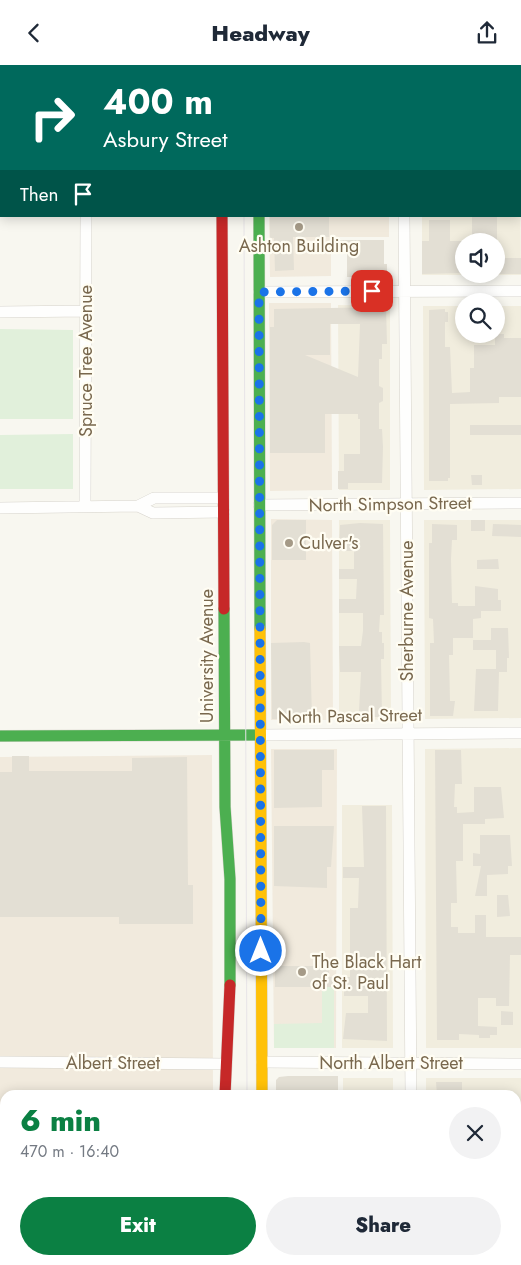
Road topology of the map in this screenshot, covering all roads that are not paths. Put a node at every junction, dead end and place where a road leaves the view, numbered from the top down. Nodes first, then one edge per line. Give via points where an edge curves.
1 (0, 65) edge
2 (79, 65) edge
3 (88, 65) edge
4 (86, 217) edge
5 (222, 217) edge
6 (258, 217) edge
7 (404, 217) edge
8 (405, 291) junction
9 (521, 291) edge
10 (259, 292) junction
11 (86, 311) junction
12 (0, 312) edge
13 (223, 498) junction
14 (521, 503) edge
15 (407, 504) junction
16 (259, 505) junction
17 (85, 506) junction
18 (138, 506) junction
19 (0, 508) edge
20 (224, 512) junction
21 (408, 733) junction
22 (521, 733) edge
23 (260, 735) junction
24 (0, 736) edge
25 (225, 737) junction
26 (0, 1062) edge
27 (411, 1062) junction
28 (262, 1063) junction
29 (226, 1064) junction
30 (521, 1064) edge
31 (225, 1090) edge
32 (262, 1090) edge
33 (411, 1090) edge

1 - 2 main road
2 - 3 main road
4 - 11 street, Spruce Tree Avenue
5 - 13 main road, University Avenue
6 - 10 main road
7 - 8 street, Sherburne Avenue
8 - 9 street
8 - 10 street
8 - 15 street, Sherburne Avenue
10 - 16 main road
11 - 12 street
11 - 17 street, Spruce Tree Avenue
13 - 18 street via 154,498
13 - 20 main road, University Avenue
14 - 15 street, North Simpson Street
15 - 16 street, North Simpson Street
15 - 21 street, Sherburne Avenue
16 - 23 main road
17 - 18 street
17 - 19 street
18 - 20 street via 153,513
20 - 25 main road, University Avenue
21 - 22 street, North Pascal Street
21 - 23 street, North Pascal Street
21 - 27 street, Sherburne Avenue
23 - 25 main road, North Pascal Street
23 - 28 main road
24 - 25 main road, North Pascal Street
25 - 29 main road, University Avenue via 230,879
26 - 29 street, Albert Street
27 - 28 street, North Albert Street
27 - 30 street, North Albert Street
27 - 33 street, Sherburne Avenue
28 - 32 main road
29 - 31 main road, University Avenue

